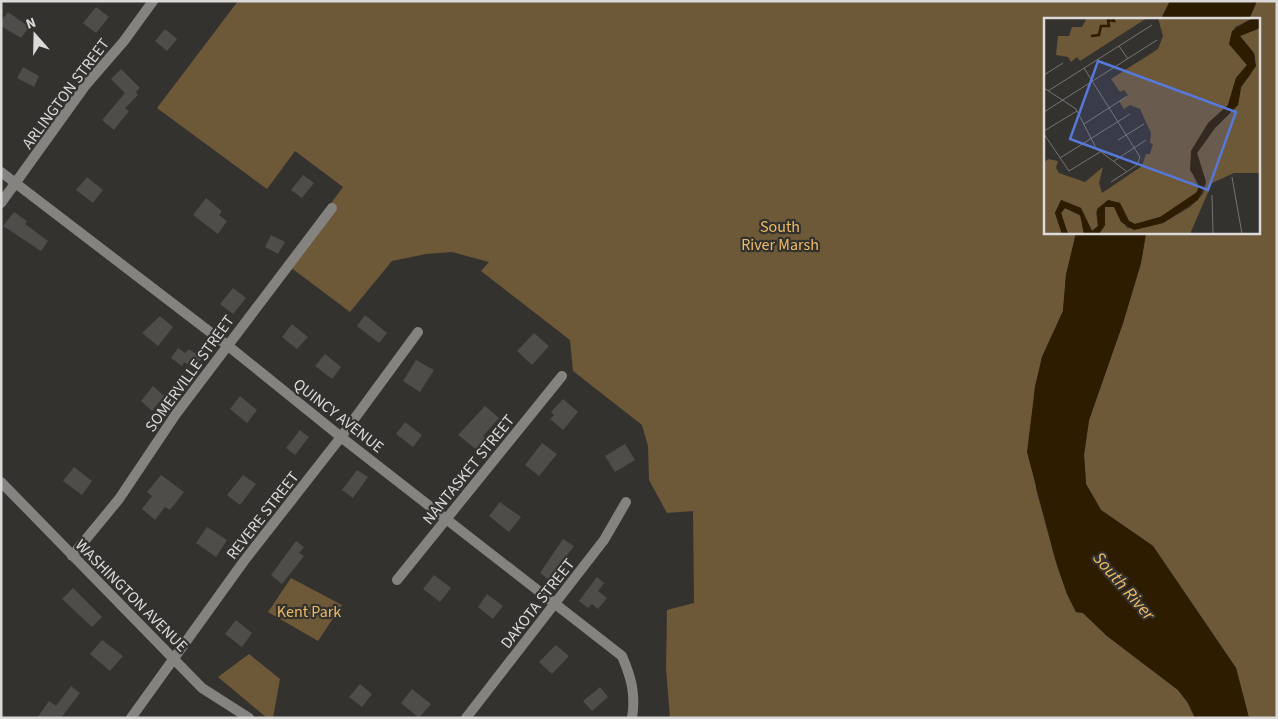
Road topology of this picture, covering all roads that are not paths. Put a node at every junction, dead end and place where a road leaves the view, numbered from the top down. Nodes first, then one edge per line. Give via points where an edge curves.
1 (153, 1) edge
2 (1, 172) edge
3 (17, 184) junction
4 (1, 203) edge
5 (332, 208) dead end
6 (418, 332) dead end
7 (226, 345) junction
8 (562, 376) dead end
9 (341, 437) junction
10 (1, 482) edge
11 (626, 502) dead end
12 (447, 519) junction
13 (72, 556) junction
14 (397, 580) dead end
15 (556, 604) junction
16 (174, 659) junction
17 (131, 718) edge
18 (249, 718) edge
19 (466, 718) edge
20 (632, 718) edge

1 - 3 street, ARLINGTON STREET via 85,86
2 - 3 street, QUINCY AVENUE
3 - 4 street, ARLINGTON STREET
3 - 7 street, QUINCY AVENUE
5 - 7 street, SOMERVILLE STREET
6 - 9 street, REVERE STREET
7 - 9 street, QUINCY AVENUE
7 - 13 street, SOMERVILLE STREET via 119,499
8 - 12 street, NANTASKET STREET
9 - 12 street, QUINCY AVENUE
9 - 16 street, REVERE STREET via 244,561
10 - 13 street, WASHINGTON AVENUE
11 - 15 street, DAKOTA STREET via 604,540
12 - 14 street, NANTASKET STREET
12 - 15 street, QUINCY AVENUE
13 - 16 street, WASHINGTON AVENUE
15 - 19 street, DAKOTA STREET
15 - 20 street, QUINCY AVENUE via 622,656 635,698
16 - 17 street, REVERE STREET
16 - 18 street, WASHINGTON AVENUE via 202,688

